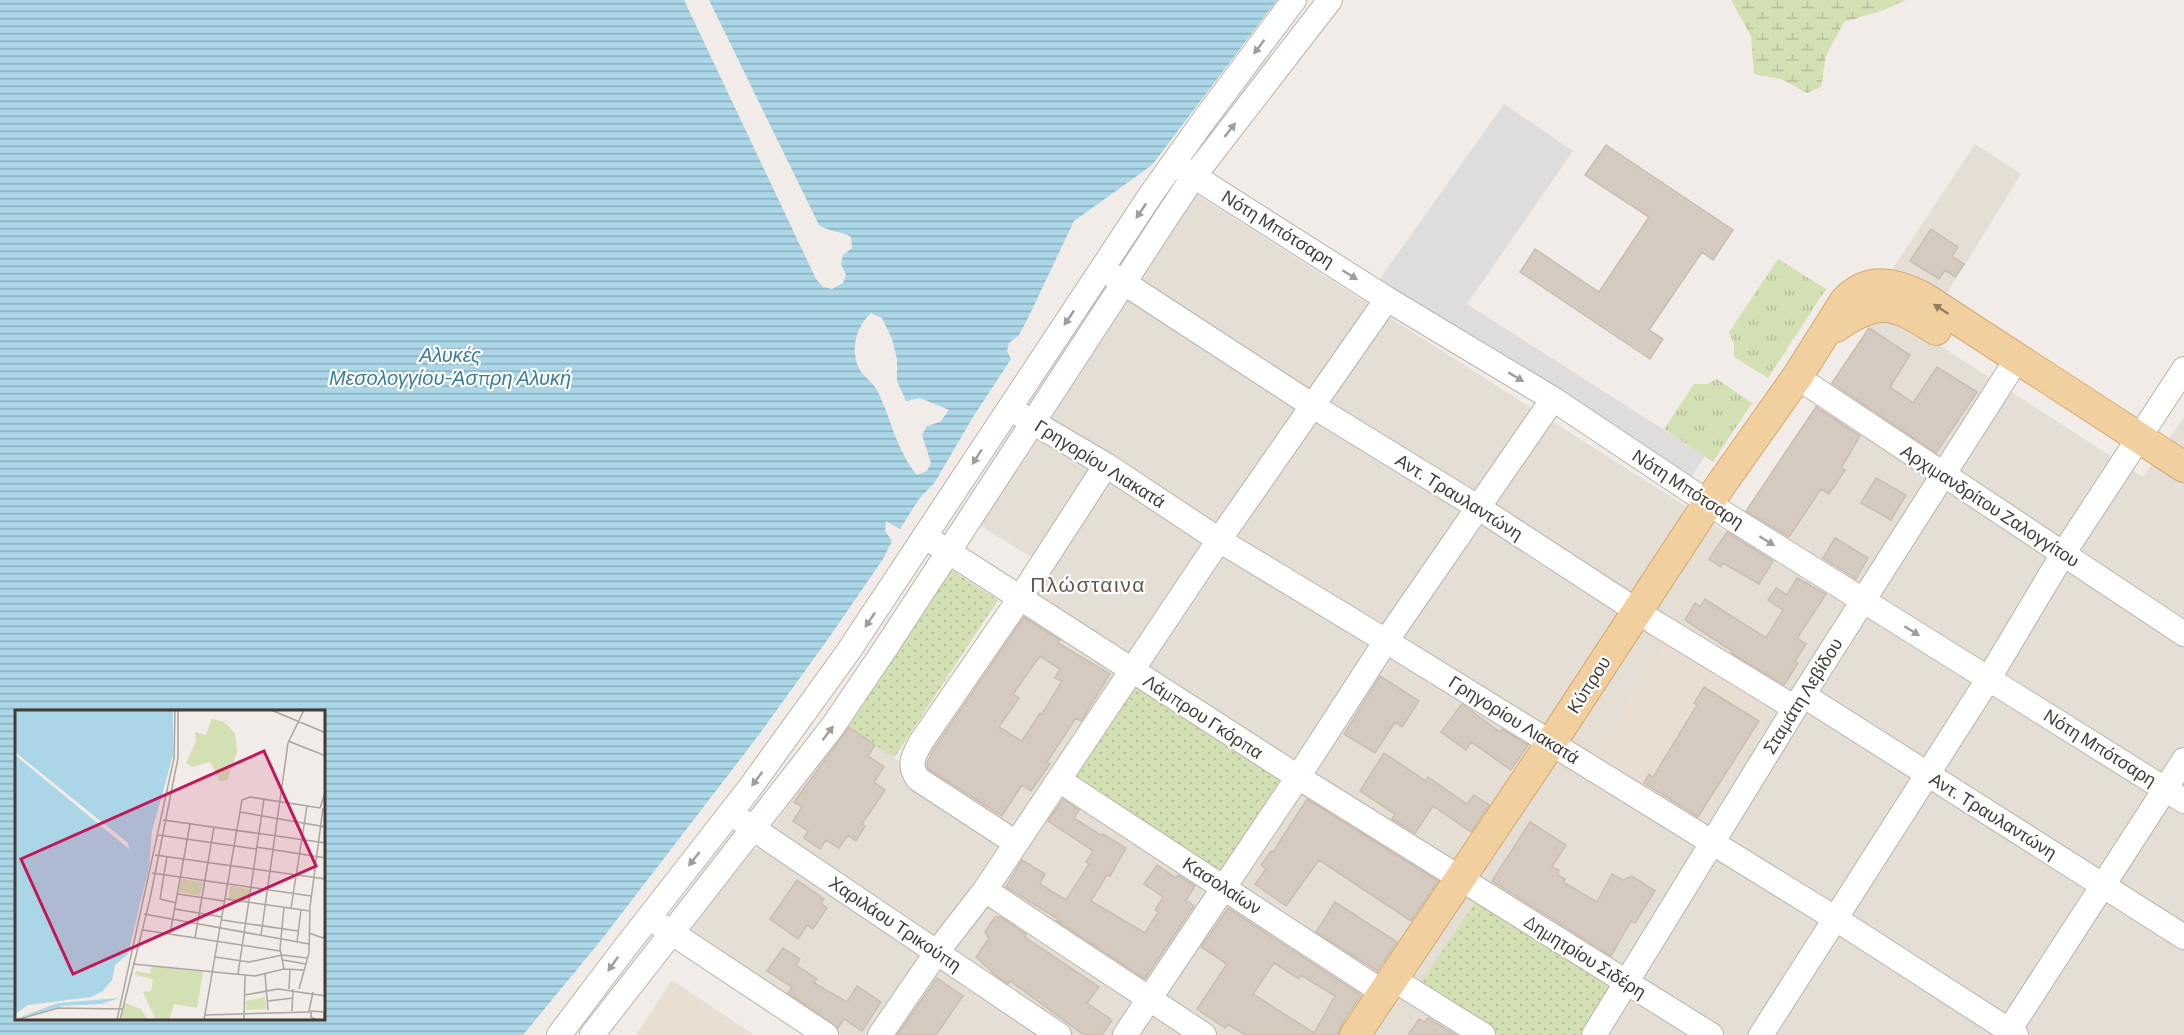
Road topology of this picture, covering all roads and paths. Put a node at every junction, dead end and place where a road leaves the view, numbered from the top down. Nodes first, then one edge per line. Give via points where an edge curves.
1 (1294, 0) edge
2 (1330, 0) edge
3 (1184, 170) junction
4 (1102, 269) junction
5 (1124, 283) junction
6 (1388, 298) junction
7 (2012, 367) junction
8 (2184, 369) edge
9 (1797, 377) junction
10 (1553, 399) junction
11 (1313, 406) junction
12 (1009, 408) junction
13 (1033, 422) junction
14 (2134, 445) junction
15 (1106, 465) junction
16 (2184, 467) edge
17 (1942, 474) junction
18 (2184, 488) edge
19 (1708, 503) junction
20 (1479, 508) junction
21 (925, 536) junction
22 (1219, 540) junction
23 (948, 552) junction
24 (2063, 554) junction
25 (1020, 598) junction
26 (1862, 600) junction
27 (1636, 611) junction
28 (2184, 634) edge
29 (1386, 641) junction
30 (1132, 671) junction
31 (1989, 678) junction
32 (1799, 701) junction
33 (1551, 743) junction
34 (2184, 760) edge
35 (1928, 774) junction
36 (1298, 777) junction
37 (1059, 780) junction
38 (2175, 795) edge
39 (730, 813) junction
40 (754, 830) junction
41 (1016, 843) junction
42 (1712, 843) junction
43 (1460, 880) junction
44 (1224, 886) junction
45 (2103, 886) junction
46 (985, 890) junction
47 (648, 918) junction
48 (1836, 919) junction
49 (672, 933) junction
50 (2184, 937) edge
51 (937, 952) junction
52 (1627, 983) junction
53 (1389, 986) junction
54 (1149, 998) junction
55 (2010, 1034) edge
56 (559, 1035) edge
57 (592, 1035) edge
58 (826, 1035) edge
59 (880, 1035) edge
60 (1059, 1035) edge
61 (1125, 1035) edge
62 (1204, 1035) edge
63 (1355, 1035) edge
64 (1483, 1035) edge
65 (1594, 1035) edge
66 (1712, 1035) edge
67 (1761, 1035) edge

1 -> 3 street via 1204,120
3 -> 2 street
3 -> 4 street
3 - 5 street
3 -> 6 street, Νότη Μπότσαρη
4 - 5 street, Αντ. Τραυλαντώνη
4 -> 12 street
5 - 11 street, Αντ. Τραυλαντώνη
5 - 13 street
6 -> 10 street, Νότη Μπότσαρη
6 - 11 street
7 - 9 main road, Κύπρου via 1923,297 1903,287 1888,296 1870,285 1850,296
7 - 14 main road
7 - 17 street, Σταμάτη Λεβίδου
8 - 14 street
9 - 17 street, Αρχιμανδρίτου Ζαλογγίτου
9 - 19 main road, Κύπρου
10 - 19 street, Νότη Μπότσαρη
10 - 20 street
11 - 20 street, Αντ. Τραυλαντώνη
11 - 22 street
12 - 13 street, Γρηγορίου Λιακατά
12 -> 21 street
13 - 15 street, Γρηγορίου Λιακατά
13 - 23 street
14 - 16 main road
14 - 18 main road
14 - 24 street
15 - 22 street, Γρηγορίου Λιακατά
15 - 25 street
17 - 24 street, Αρχιμανδρίτου Ζαλογγίτου
17 - 26 street, Σταμάτη Λεβίδου
19 -> 26 street, Νότη Μπότσαρη
19 - 27 main road, Κύπρου
20 - 27 street, Αντ. Τραυλαντώνη
20 - 29 street
21 - 23 street, Λάμπρου Γκόρπα
21 -> 39 street via 814,700
22 - 29 street, Γρηγορίου Λιακατά
22 - 30 street
23 - 25 street, Λάμπρου Γκόρπα
40 -> 23 street via 833,726
24 - 28 street, Αρχιμανδρίτου Ζαλογγίτου
24 - 31 street
25 - 30 street, Λάμπρου Γκόρπα
25 - 41 street via 911,761 918,779
26 -> 31 street, Νότη Μπότσαρη
26 - 32 street, Σταμάτη Λεβίδου
27 - 32 street, Αντ. Τραυλαντώνη
27 - 33 main road, Κύπρου
29 - 33 street, Γρηγορίου Λιακατά
29 - 36 street
30 - 36 street, Λάμπρου Γκόρπα
30 - 37 street
31 - 35 street
31 - 38 street, Νότη Μπότσαρη
32 - 35 street, Αντ. Τραυλαντώνη
32 - 42 street, Σταμάτη Λεβίδου
33 - 42 street, Γρηγορίου Λιακατά
33 - 43 main road, Κύπρου
34 - 38 street
35 - 45 street, Αντ. Τραυλαντώνη
35 - 48 street
36 - 43 street, Λάμπρου Γκόρπα
36 - 44 street
37 - 41 street
37 - 44 street, Κασολαίων
38 - 45 street
39 - 40 street, Χαριλάου Τρικούπη
39 -> 47 street
40 - 49 street
40 - 51 street, Χαριλάου Τρικούπη
41 - 46 street
42 - 48 street, Γρηγορίου Λιακατά
42 - 52 street, Σταμάτη Λεβίδου
43 - 52 street, Δημητρίου Σιδέρη
43 - 53 main road, Κύπρου
44 - 53 street, Κασολαίων
44 - 54 street
45 - 50 street, Αντ. Τραυλαντώνη
45 - 55 street
46 - 51 street
46 - 54 street
47 - 49 street
47 -> 56 street
48 - 55 street, Γρηγορίου Λιακατά
48 - 67 street
49 - 57 street
49 - 58 street
51 - 59 street
51 - 60 street, Χαριλάου Τρικούπη
52 - 65 street, Σταμάτη Λεβίδου
52 - 66 street, Δημητρίου Σιδέρη
53 - 63 main road, Κύπρου
53 - 64 street, Κασολαίων
54 - 61 street
54 - 62 street

